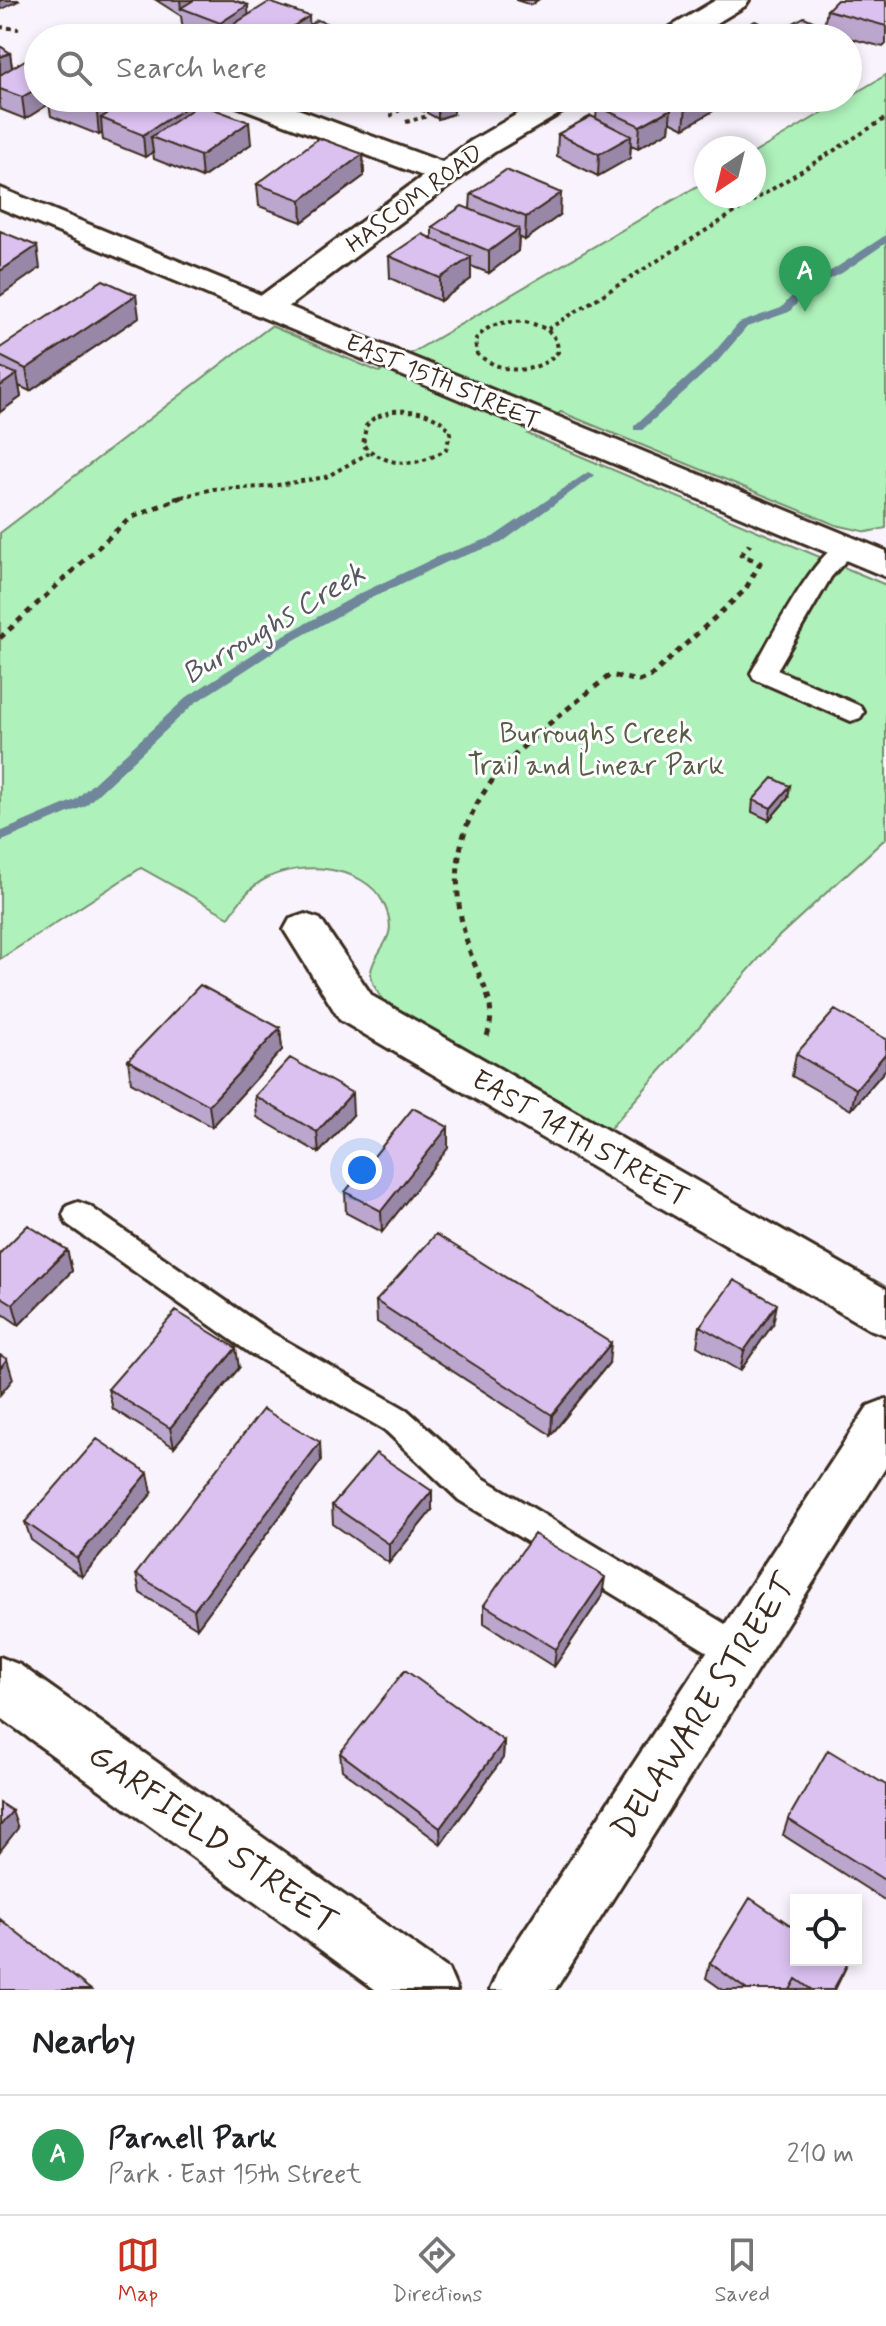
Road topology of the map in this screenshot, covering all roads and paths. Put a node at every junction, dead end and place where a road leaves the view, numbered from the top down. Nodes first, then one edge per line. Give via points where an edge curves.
1 (735, 0) edge
2 (695, 24) edge
3 (0, 27) edge
4 (19, 29) dead end
5 (279, 112) edge
6 (396, 112) edge
7 (541, 112) edge
8 (886, 118) edge
9 (384, 119) dead end
10 (446, 174) junction
11 (1, 198) edge
12 (267, 307) junction
13 (548, 329) junction
14 (369, 453) junction
15 (752, 542) dead end
16 (845, 548) junction
17 (886, 565) edge
18 (0, 638) edge
19 (851, 712) dead end
20 (305, 930) dead end
21 (466, 1071) junction
22 (78, 1215) dead end
23 (886, 1314) edge
24 (886, 1422) edge
25 (738, 1651) junction
26 (0, 1684) edge
27 (427, 1990) edge
28 (520, 1990) edge

1 - 2 street
3 - 4 path
5 - 10 street
6 - 9 path
7 - 10 street, HASCOM ROAD
8 - 13 path
10 - 12 street, HASCOM ROAD
11 - 12 street, EAST 15TH STREET
12 - 16 street, EAST 15TH STREET
13 - 13 path via 525,322 499,323 479,333 475,348 491,365 531,369 558,352 556,336
14 - 14 path via 394,463 424,462 446,449 451,431 432,414 393,411 363,428
14 - 18 path via 326,477 213,489 130,518
15 - 21 path via 741,555 760,563 745,590 651,676 639,681 610,675 512,756 481,794 463,842 457,890 493,1024
16 - 17 street, EAST 15TH STREET
16 - 19 lane via 822,573 763,673
20 - 21 street, EAST 14TH STREET via 356,1008
21 - 23 street, EAST 14TH STREET
22 - 25 lane via 261,1343 396,1420 471,1489
24 - 25 street, DELAWARE STREET
25 - 28 street, DELAWARE STREET
26 - 27 street, GARFIELD STREET

